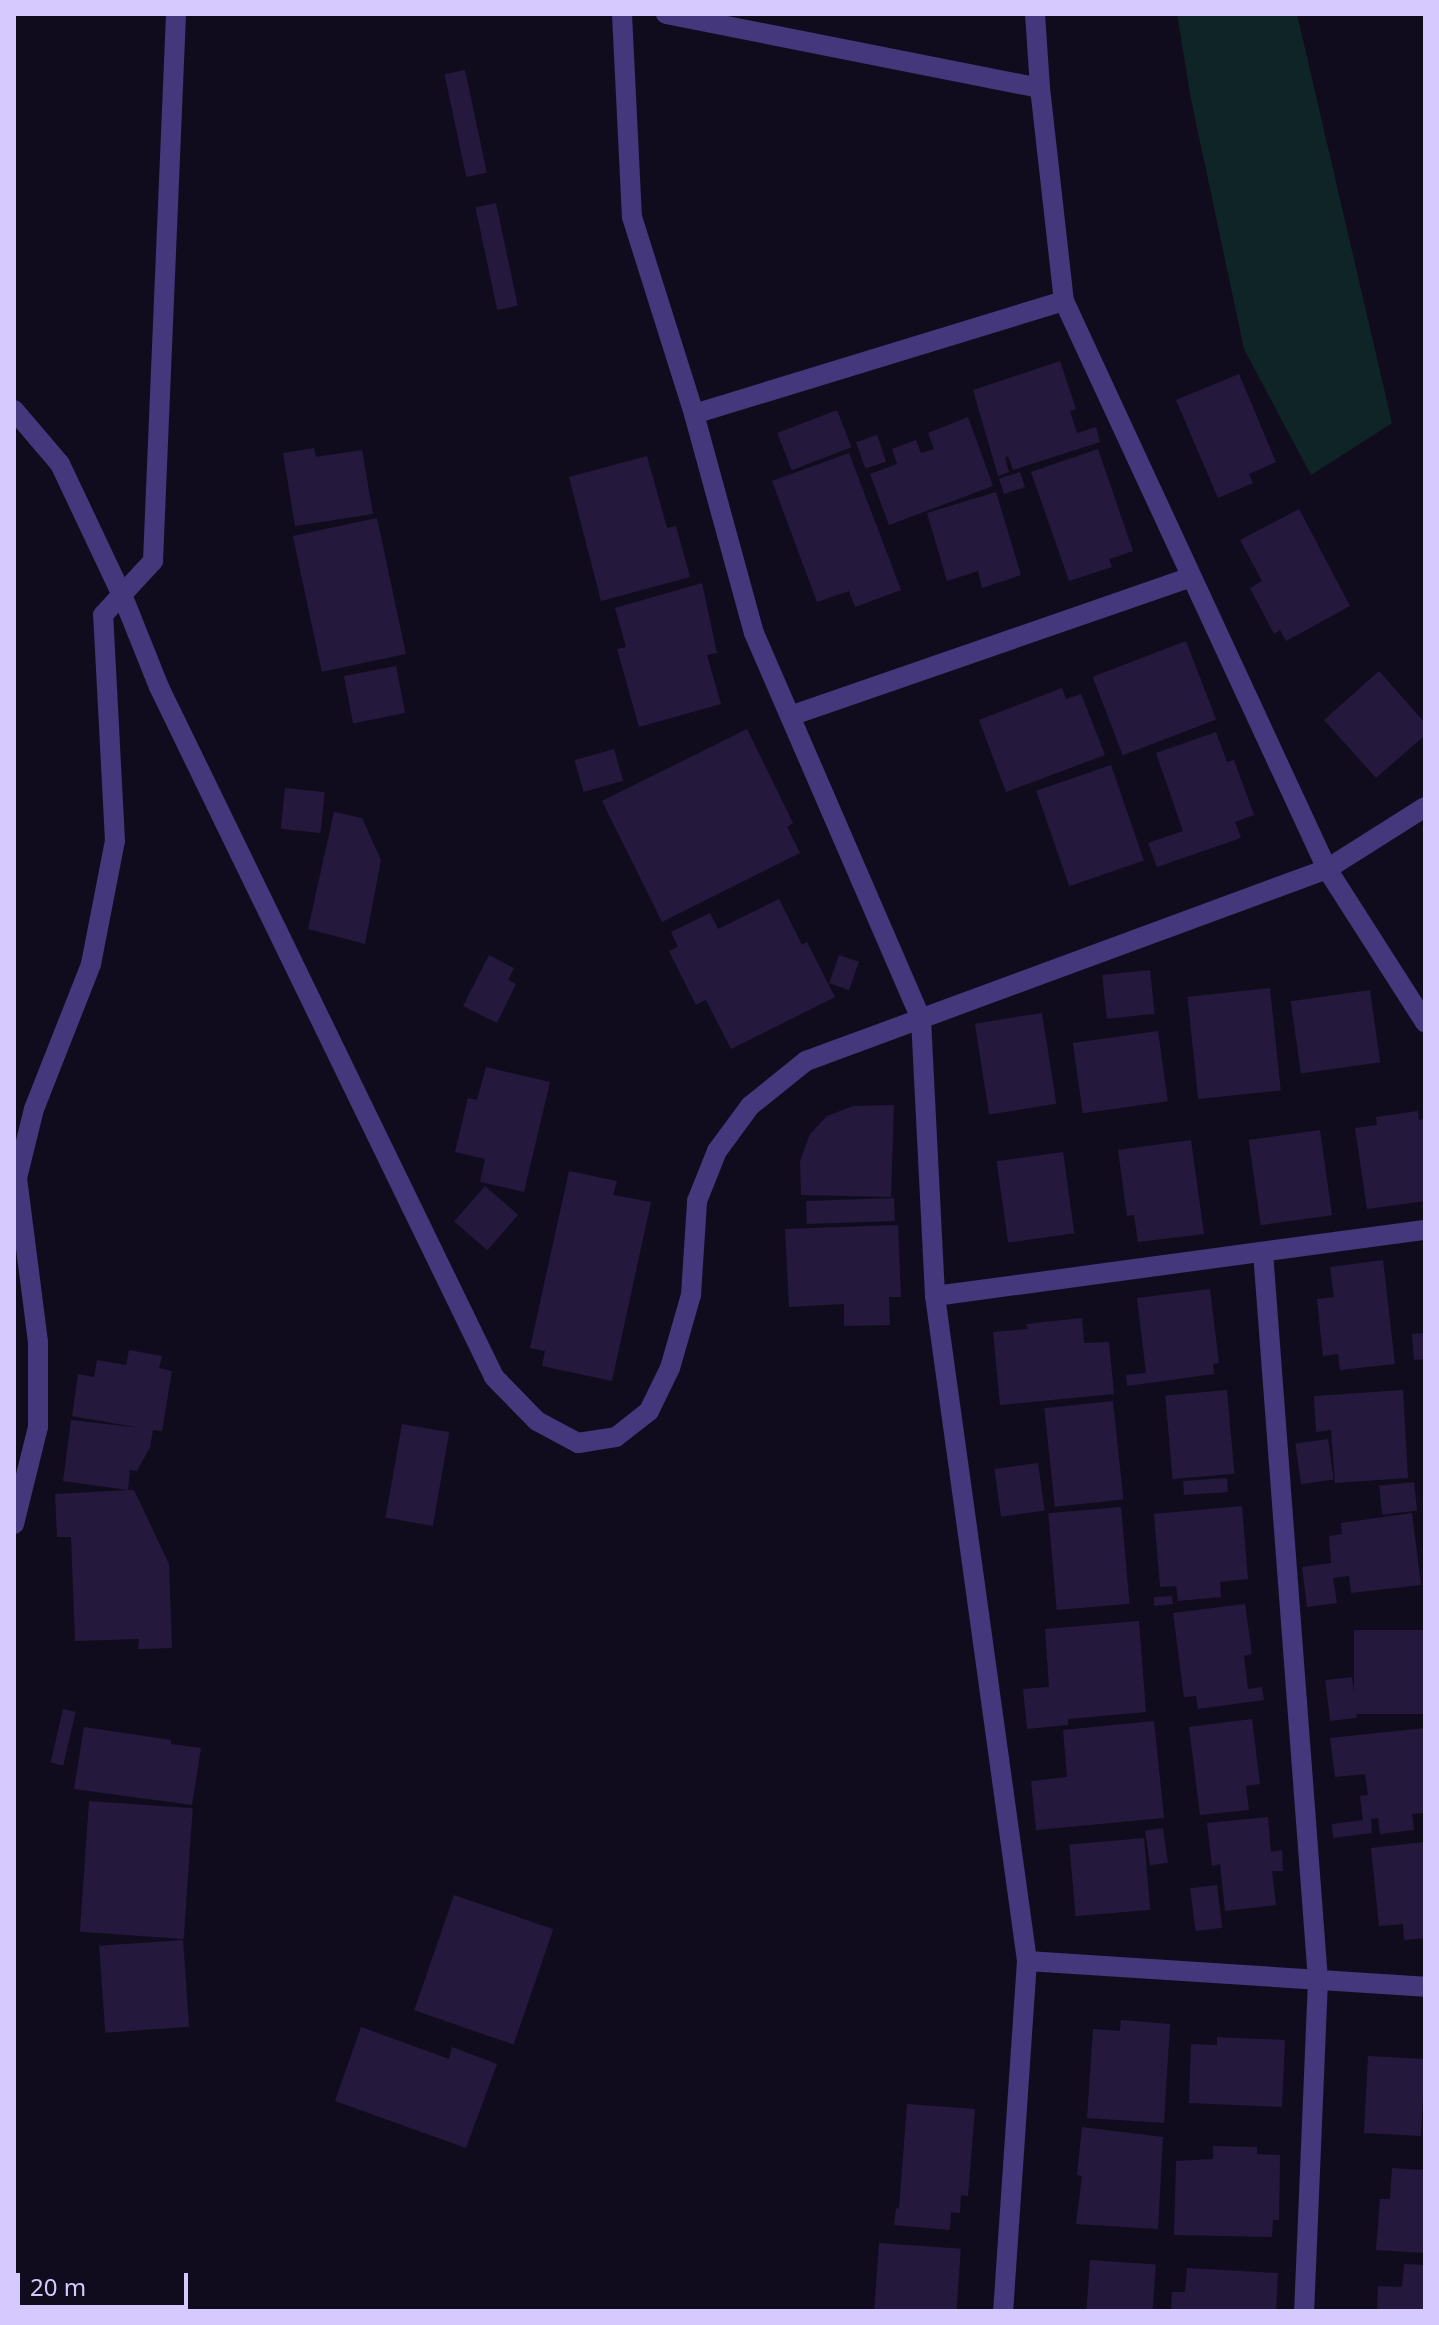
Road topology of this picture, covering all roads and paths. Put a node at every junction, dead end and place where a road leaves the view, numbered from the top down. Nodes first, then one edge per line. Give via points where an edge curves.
1 (176, 14) edge
2 (622, 14) edge
3 (666, 14) edge
4 (1035, 14) edge
5 (1040, 88) junction
6 (1064, 301) junction
7 (14, 410) edge
8 (694, 414) junction
9 (1191, 577) junction
10 (123, 597) junction
11 (790, 716) junction
12 (1425, 807) edge
13 (1327, 869) junction
14 (921, 1019) junction
15 (1425, 1022) edge
16 (16, 1179) edge
17 (1425, 1230) edge
18 (1263, 1252) junction
19 (935, 1296) junction
20 (14, 1524) edge
21 (1027, 1961) junction
22 (1318, 1980) junction
23 (1425, 1987) edge
24 (1003, 2311) edge
25 (1304, 2311) edge

1 - 10 street via 153,561
2 - 8 street via 632,217
3 - 5 street
4 - 5 street
5 - 6 street
6 - 8 street
6 - 9 street
7 - 10 street via 60,464
8 - 11 street via 754,633
9 - 11 street
9 - 13 street
10 - 14 street via 159,687 494,1377 537,1421 578,1443 616,1437 649,1411 670,1368 691,1295 697,1201 717,1151 750,1106 806,1061
10 - 16 street via 103,615 115,841 91,964 34,1109
11 - 14 street
12 - 13 street
13 - 14 street
13 - 15 street
14 - 19 street
16 - 20 street via 38,1342 38,1413
17 - 18 street
18 - 19 street
18 - 22 street
19 - 21 street
21 - 22 street
21 - 24 street
22 - 23 street
22 - 25 street

